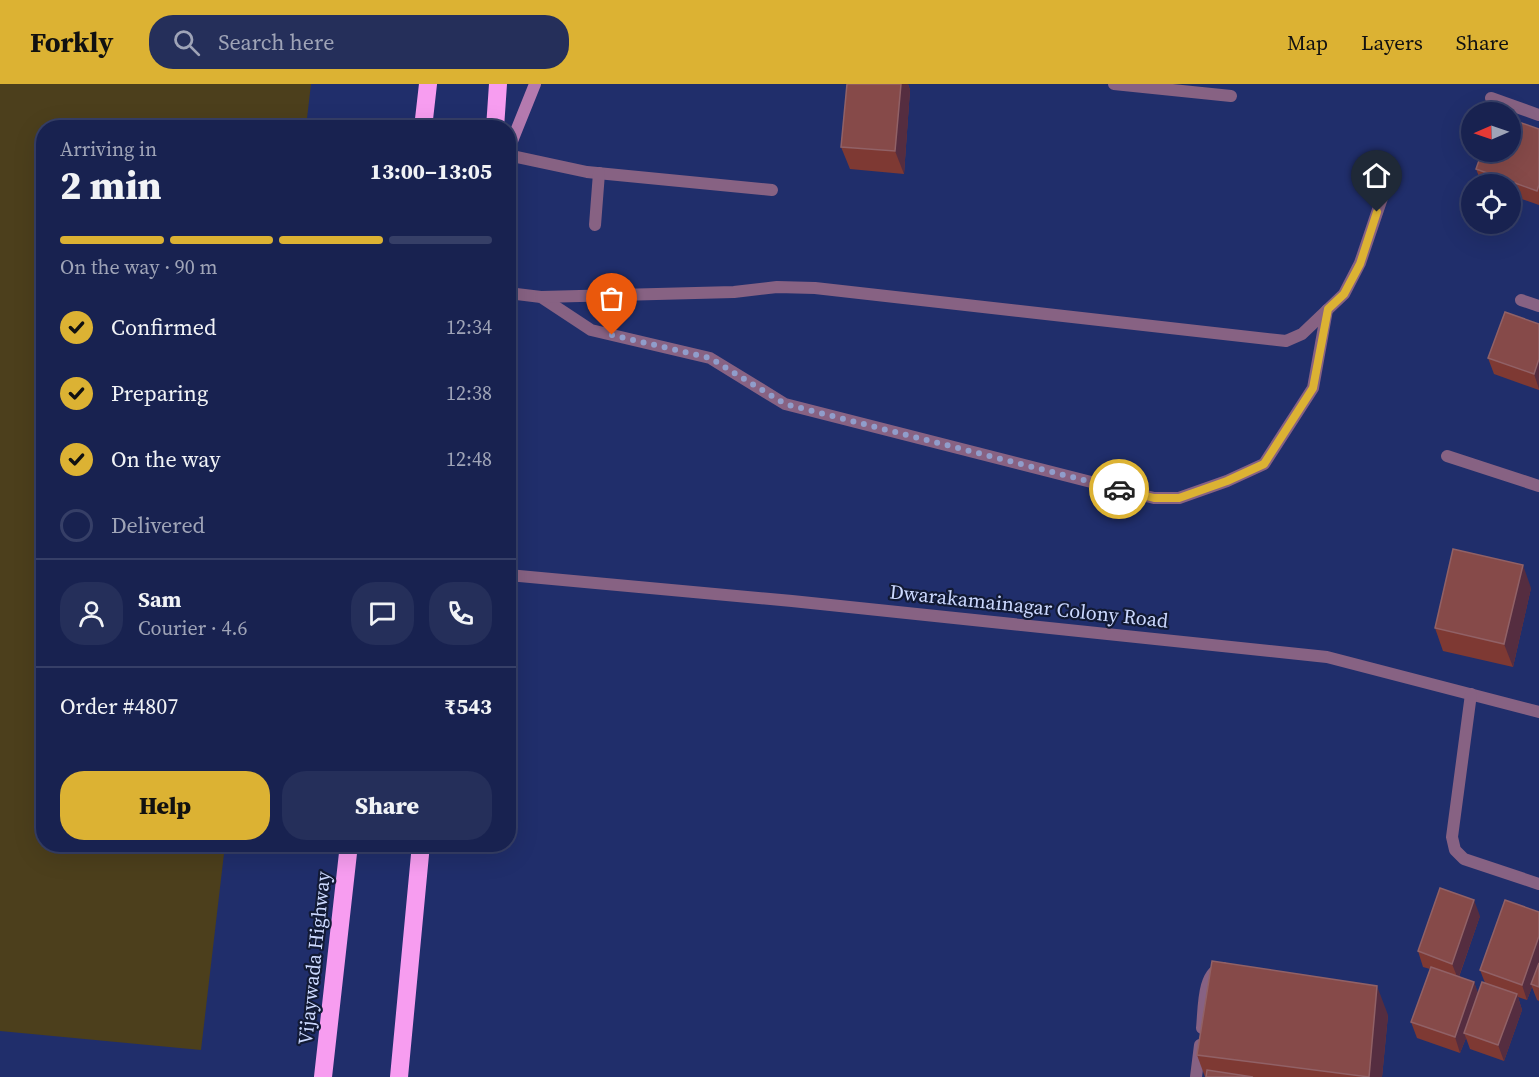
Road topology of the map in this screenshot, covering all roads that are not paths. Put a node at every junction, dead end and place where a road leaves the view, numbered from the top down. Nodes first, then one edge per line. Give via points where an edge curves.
1 (428, 84) edge
2 (498, 84) edge
3 (535, 84) edge
4 (1114, 84) edge
5 (1231, 96) dead end
6 (1491, 98) dead end
7 (1539, 115) edge
8 (424, 120) edge
9 (496, 120) edge
10 (516, 133) edge
11 (516, 155) edge
12 (599, 173) junction
13 (772, 190) dead end
14 (1383, 195) dead end
15 (595, 225) dead end
16 (516, 294) edge
17 (541, 297) junction
18 (1521, 300) dead end
19 (1539, 306) edge
20 (1328, 309) junction
21 (1447, 456) dead end
22 (1539, 486) edge
23 (516, 575) edge
24 (1471, 694) junction
25 (1539, 712) edge
26 (348, 852) edge
27 (420, 852) edge
28 (1539, 884) edge
29 (1231, 969) edge
30 (323, 1077) edge
31 (399, 1077) edge
32 (1196, 1077) edge

1 - 8 highway
2 - 9 highway
3 - 10 street
4 - 5 street
6 - 7 street
11 - 12 street
12 - 13 street
12 - 15 street
14 - 20 street via 1360,264 1344,294
16 - 17 street
17 - 20 street via 815,288 1286,341 1302,334
17 - 20 street via 591,330 710,358 785,404 1154,498 1179,498 1264,464 1313,388
18 - 19 street
21 - 22 street
23 - 24 street, Dwarakamainagar Colony Road via 1327,657
24 - 25 street, Dwarakamainagar Colony Road
24 - 28 street via 1452,837 1455,850 1464,859
26 - 30 highway, Vijaywada Highway
27 - 31 highway
29 - 32 street via 1220,968 1208,979

